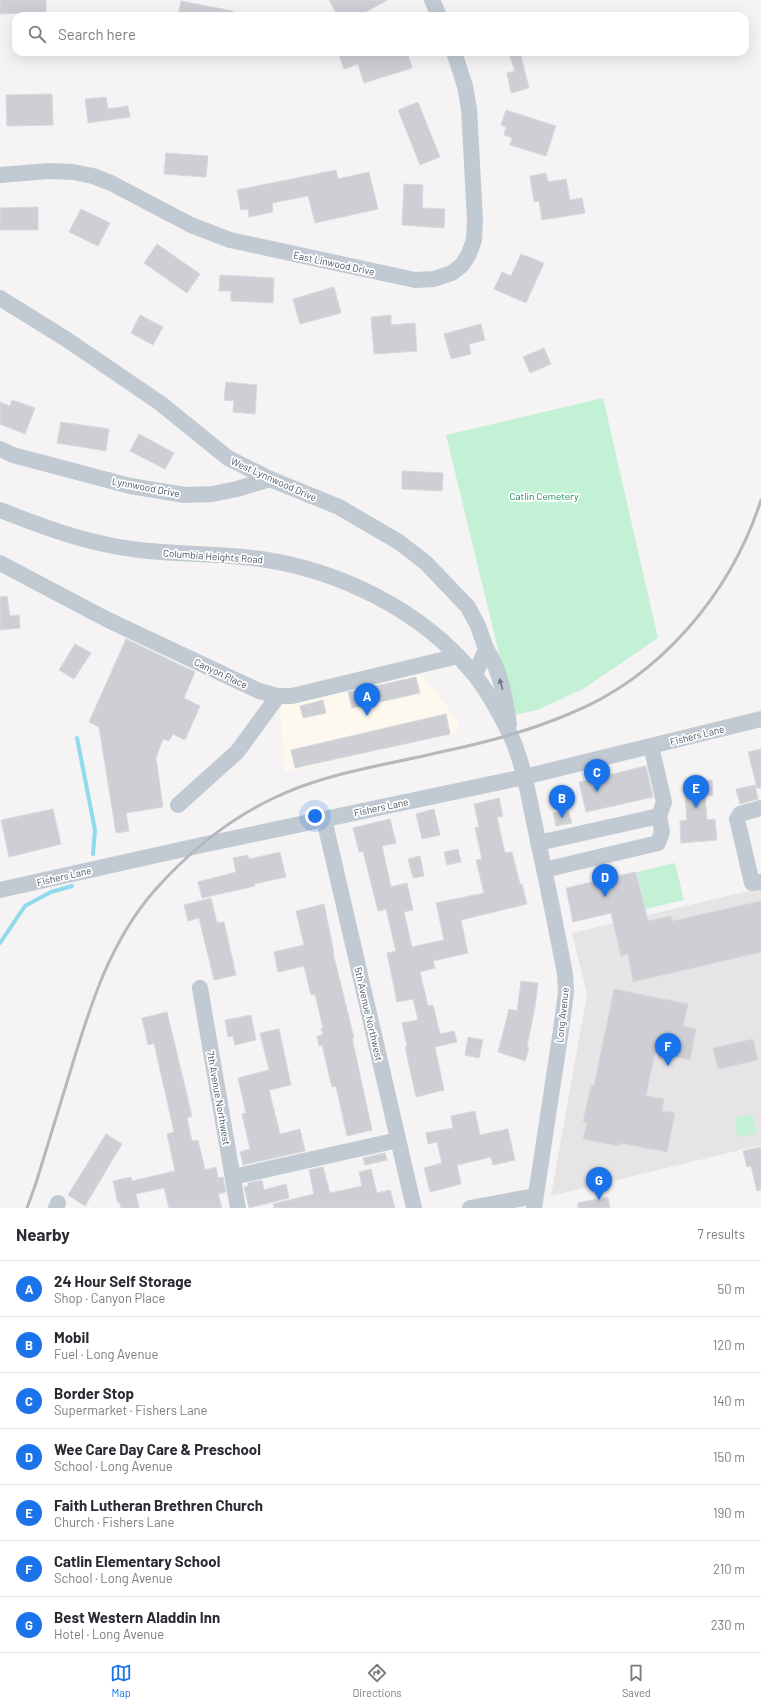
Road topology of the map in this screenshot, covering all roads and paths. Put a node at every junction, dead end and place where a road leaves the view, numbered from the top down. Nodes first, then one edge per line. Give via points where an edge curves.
1 (432, 0) edge
2 (437, 12) edge
3 (455, 56) edge
4 (0, 174) edge
5 (0, 298) edge
6 (0, 449) edge
7 (270, 479) junction
8 (0, 510) edge
9 (0, 563) edge
10 (486, 649) junction
11 (458, 656) junction
12 (475, 674) junction
13 (278, 696) junction
14 (761, 720) edge
15 (511, 736) junction
16 (651, 746) junction
17 (524, 777) junction
18 (178, 805) dead end
19 (761, 808) edge
20 (659, 816) junction
21 (324, 819) junction
22 (538, 843) junction
23 (544, 870) junction
24 (761, 882) edge
25 (0, 890) edge
26 (200, 988) dead end
27 (398, 1140) junction
28 (233, 1177) junction
29 (535, 1202) edge
30 (238, 1208) edge
31 (414, 1208) edge
32 (470, 1208) edge

1 - 2 street
3 - 4 street, East Linwood Drive via 469,109 474,240 462,265 452,273 434,279 415,280 230,240 191,225 93,176 49,171
5 - 7 street, West Lynnwood Drive via 160,403 228,458
6 - 7 street, Lynnwood Drive via 13,455 130,486 184,495 212,494
7 - 10 street, West Lynnwood Drive via 339,507 399,542 426,563 468,607
8 - 11 street, Columbia Heights Road via 44,528 131,550 262,559 328,576 364,590 394,606 426,628
9 - 13 street, Canyon Place via 108,620 259,691
10 - 12 street
15 -> 10 street, West Lynnwood Drive via 505,700 494,660
11 - 12 street, Columbia Heights Road
11 - 13 street, Canyon Place via 292,696
12 - 15 street, Columbia Heights Road
13 - 18 street via 237,752
14 - 16 street, Fishers Lane
15 - 17 street, Columbia Heights Road
16 - 17 street, Fishers Lane
16 - 20 street via 664,802
17 - 21 street, Fishers Lane
17 - 22 street, Long Avenue
19 - 24 street via 740,814 737,819 752,884
20 - 22 street
20 - 23 street via 662,832 658,843
21 - 25 street, Fishers Lane
21 - 27 street, 5th Avenue Northwest
22 - 23 street, Long Avenue
23 - 29 street, Long Avenue via 565,974 566,992
26 - 28 street, 7th Avenue Northwest
27 - 28 street
27 - 31 street, 5th Avenue Northwest
28 - 30 street, 7th Avenue Northwest
29 - 32 street

